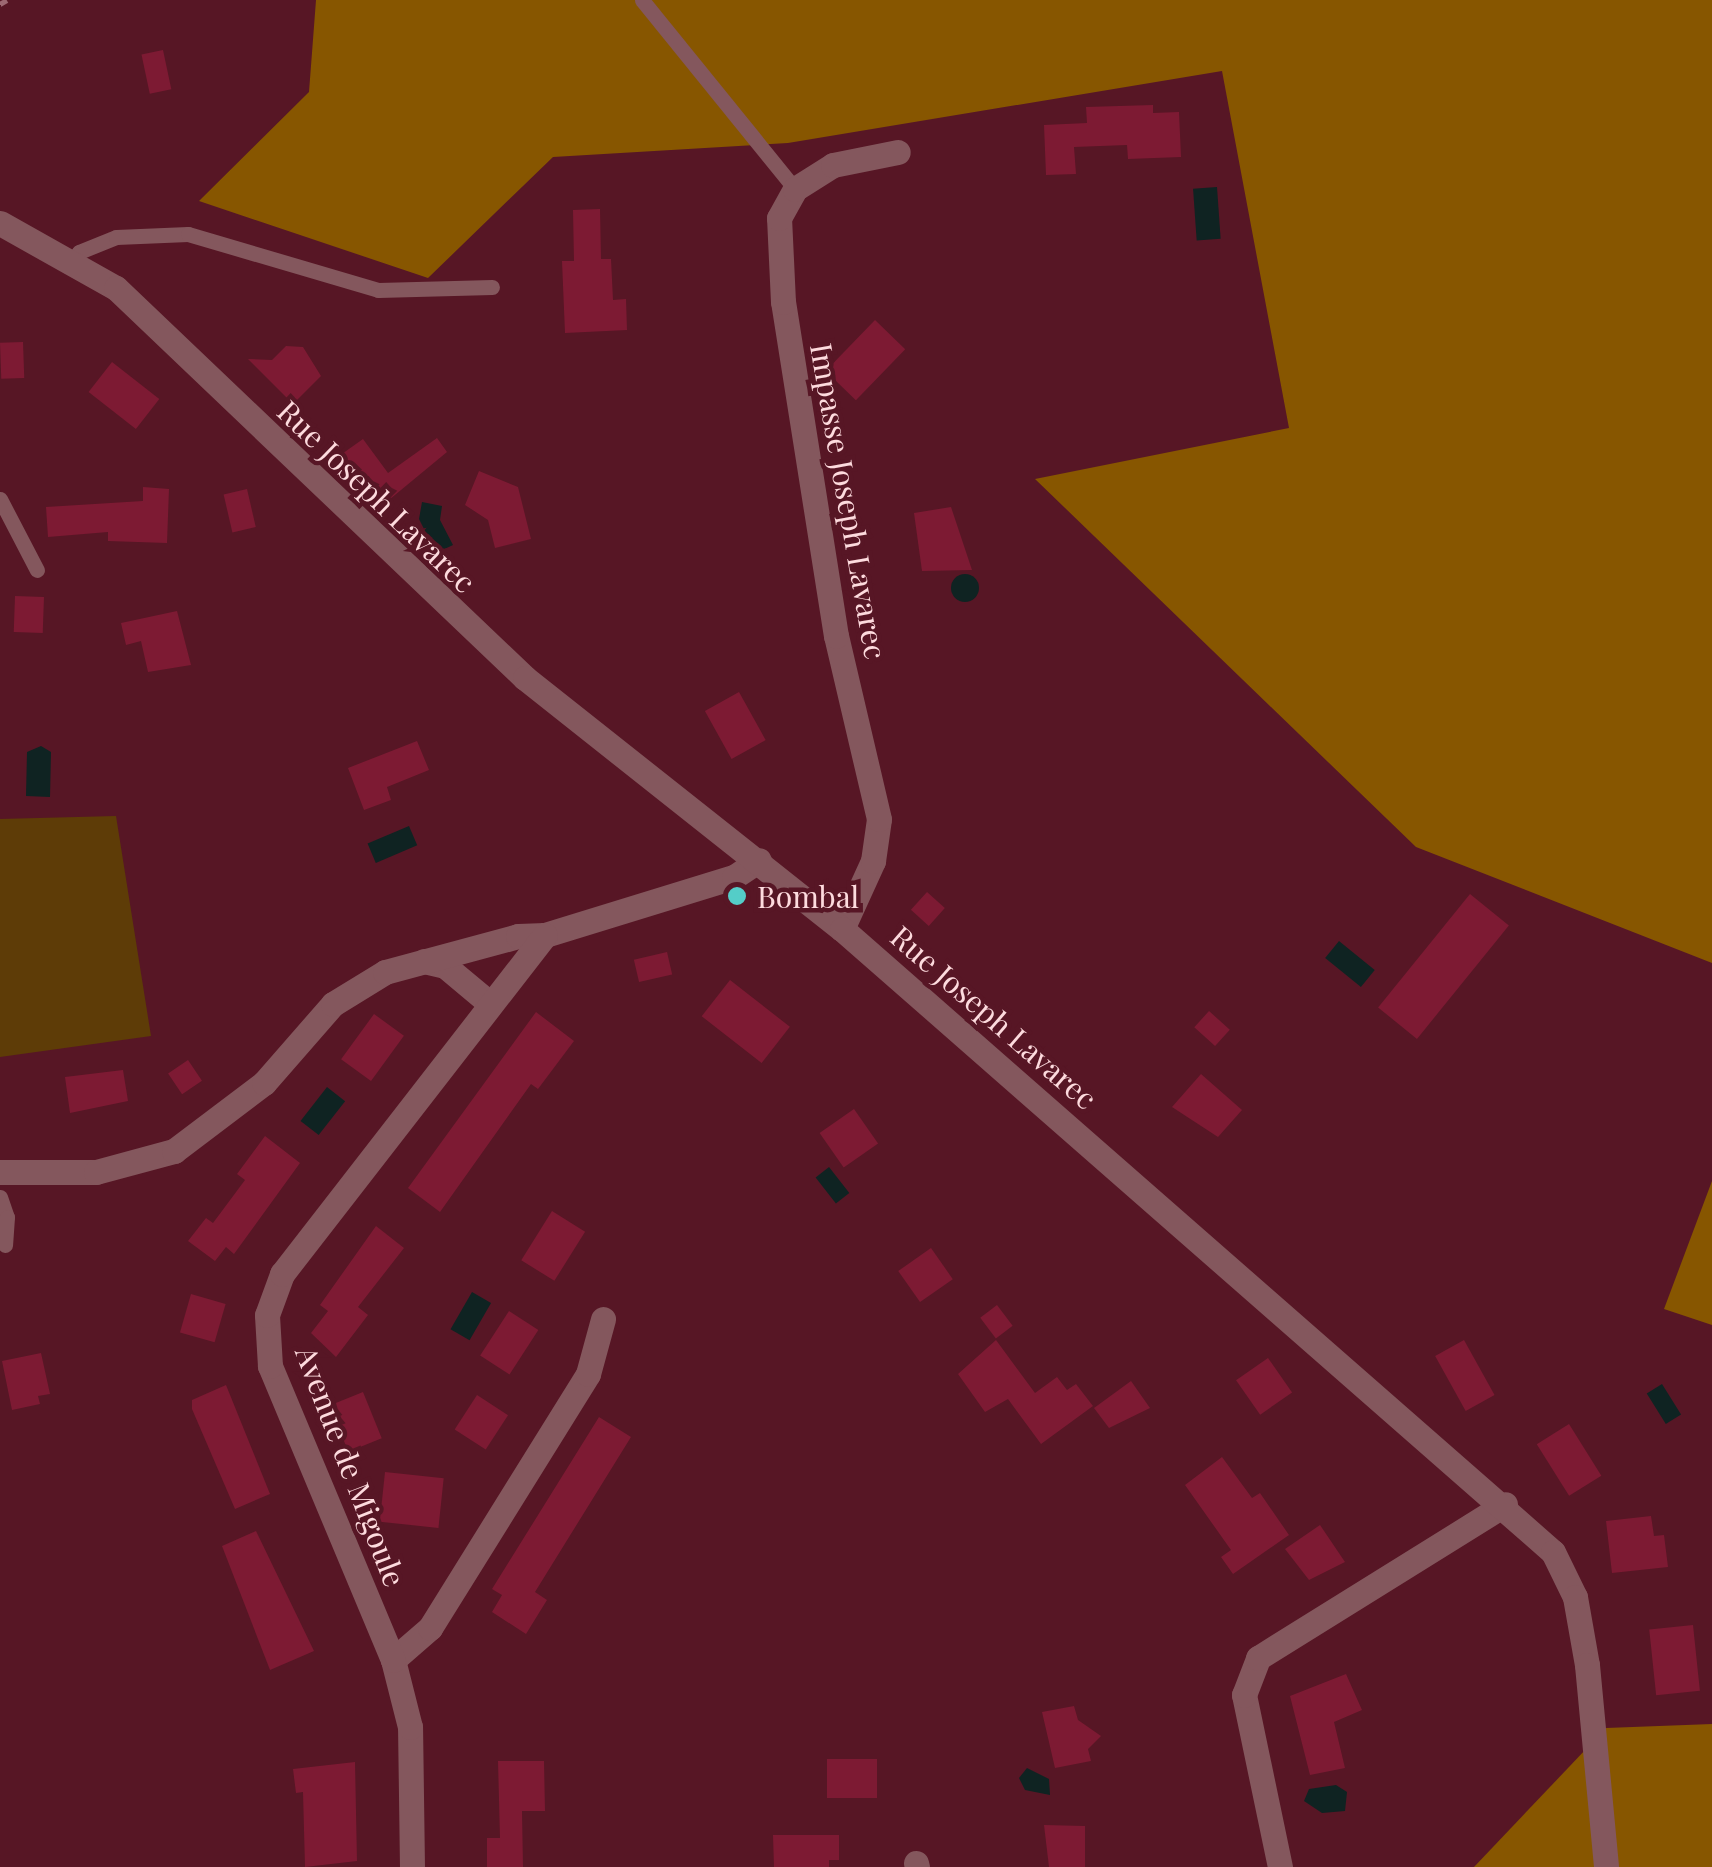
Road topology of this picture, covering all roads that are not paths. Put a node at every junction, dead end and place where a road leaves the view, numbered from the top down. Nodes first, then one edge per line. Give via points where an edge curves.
1 (642, 0) edge
2 (898, 152) dead end
3 (794, 189) junction
4 (0, 223) edge
5 (72, 263) junction
6 (492, 287) dead end
7 (0, 500) edge
8 (37, 570) dead end
9 (759, 860) junction
10 (842, 929) junction
11 (545, 935) junction
12 (424, 961) junction
13 (488, 1002) junction
14 (0, 1172) edge
15 (0, 1196) edge
16 (4, 1245) dead end
17 (603, 1319) dead end
18 (1505, 1504) junction
19 (393, 1660) junction
20 (412, 1867) edge
21 (1280, 1867) edge
22 (1606, 1867) edge

1 - 3 lane
2 - 3 street via 833,165
3 - 10 street, Impasse Joseph Lavarec via 779,218 784,302 836,636 879,820 874,861
4 - 5 street, Rue Joseph Lavarec
5 - 6 lane via 79,252 116,237 188,234 378,290
5 - 9 street, Rue Joseph Lavarec via 116,288 525,678
7 - 8 lane
9 - 10 street, Rue Joseph Lavarec
9 - 11 street via 734,876
10 - 18 street, Rue Joseph Lavarec
11 - 12 street
11 - 13 street, Avenue de Migoule
12 - 13 street via 445,966
12 - 14 street via 386,972 333,1004 264,1083 174,1152 96,1172
13 - 19 street, Avenue de Migoule via 282,1274 267,1315 270,1366
15 - 16 lane via 7,1217
17 - 19 street via 588,1374 430,1628
18 - 21 street via 1258,1658 1244,1695
18 - 22 street, Rue Joseph Lavarec via 1553,1552 1575,1597
19 - 20 street, Avenue de Migoule via 410,1727

